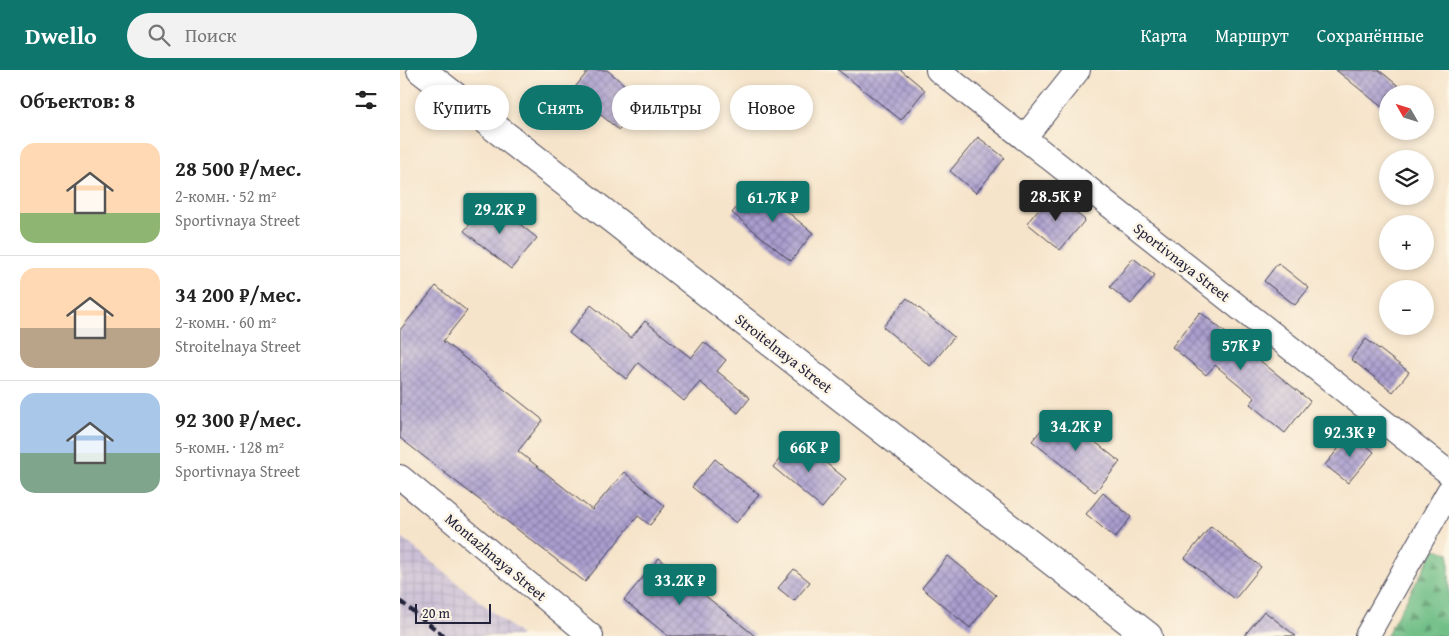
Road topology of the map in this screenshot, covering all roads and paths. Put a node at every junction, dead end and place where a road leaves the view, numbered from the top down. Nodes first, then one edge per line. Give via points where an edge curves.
1 (420, 70) edge
2 (938, 70) edge
3 (1078, 70) edge
4 (1024, 138) junction
5 (1449, 473) edge
6 (400, 477) edge
7 (1449, 491) edge
8 (592, 636) edge
9 (1148, 636) edge
10 (1367, 636) edge

1 - 9 street, Stroitelnaya Street
2 - 4 street, Sportivnaya Street
3 - 4 street
4 - 5 street, Sportivnaya Street
6 - 8 street, Montazhnaya Street
7 - 10 street

